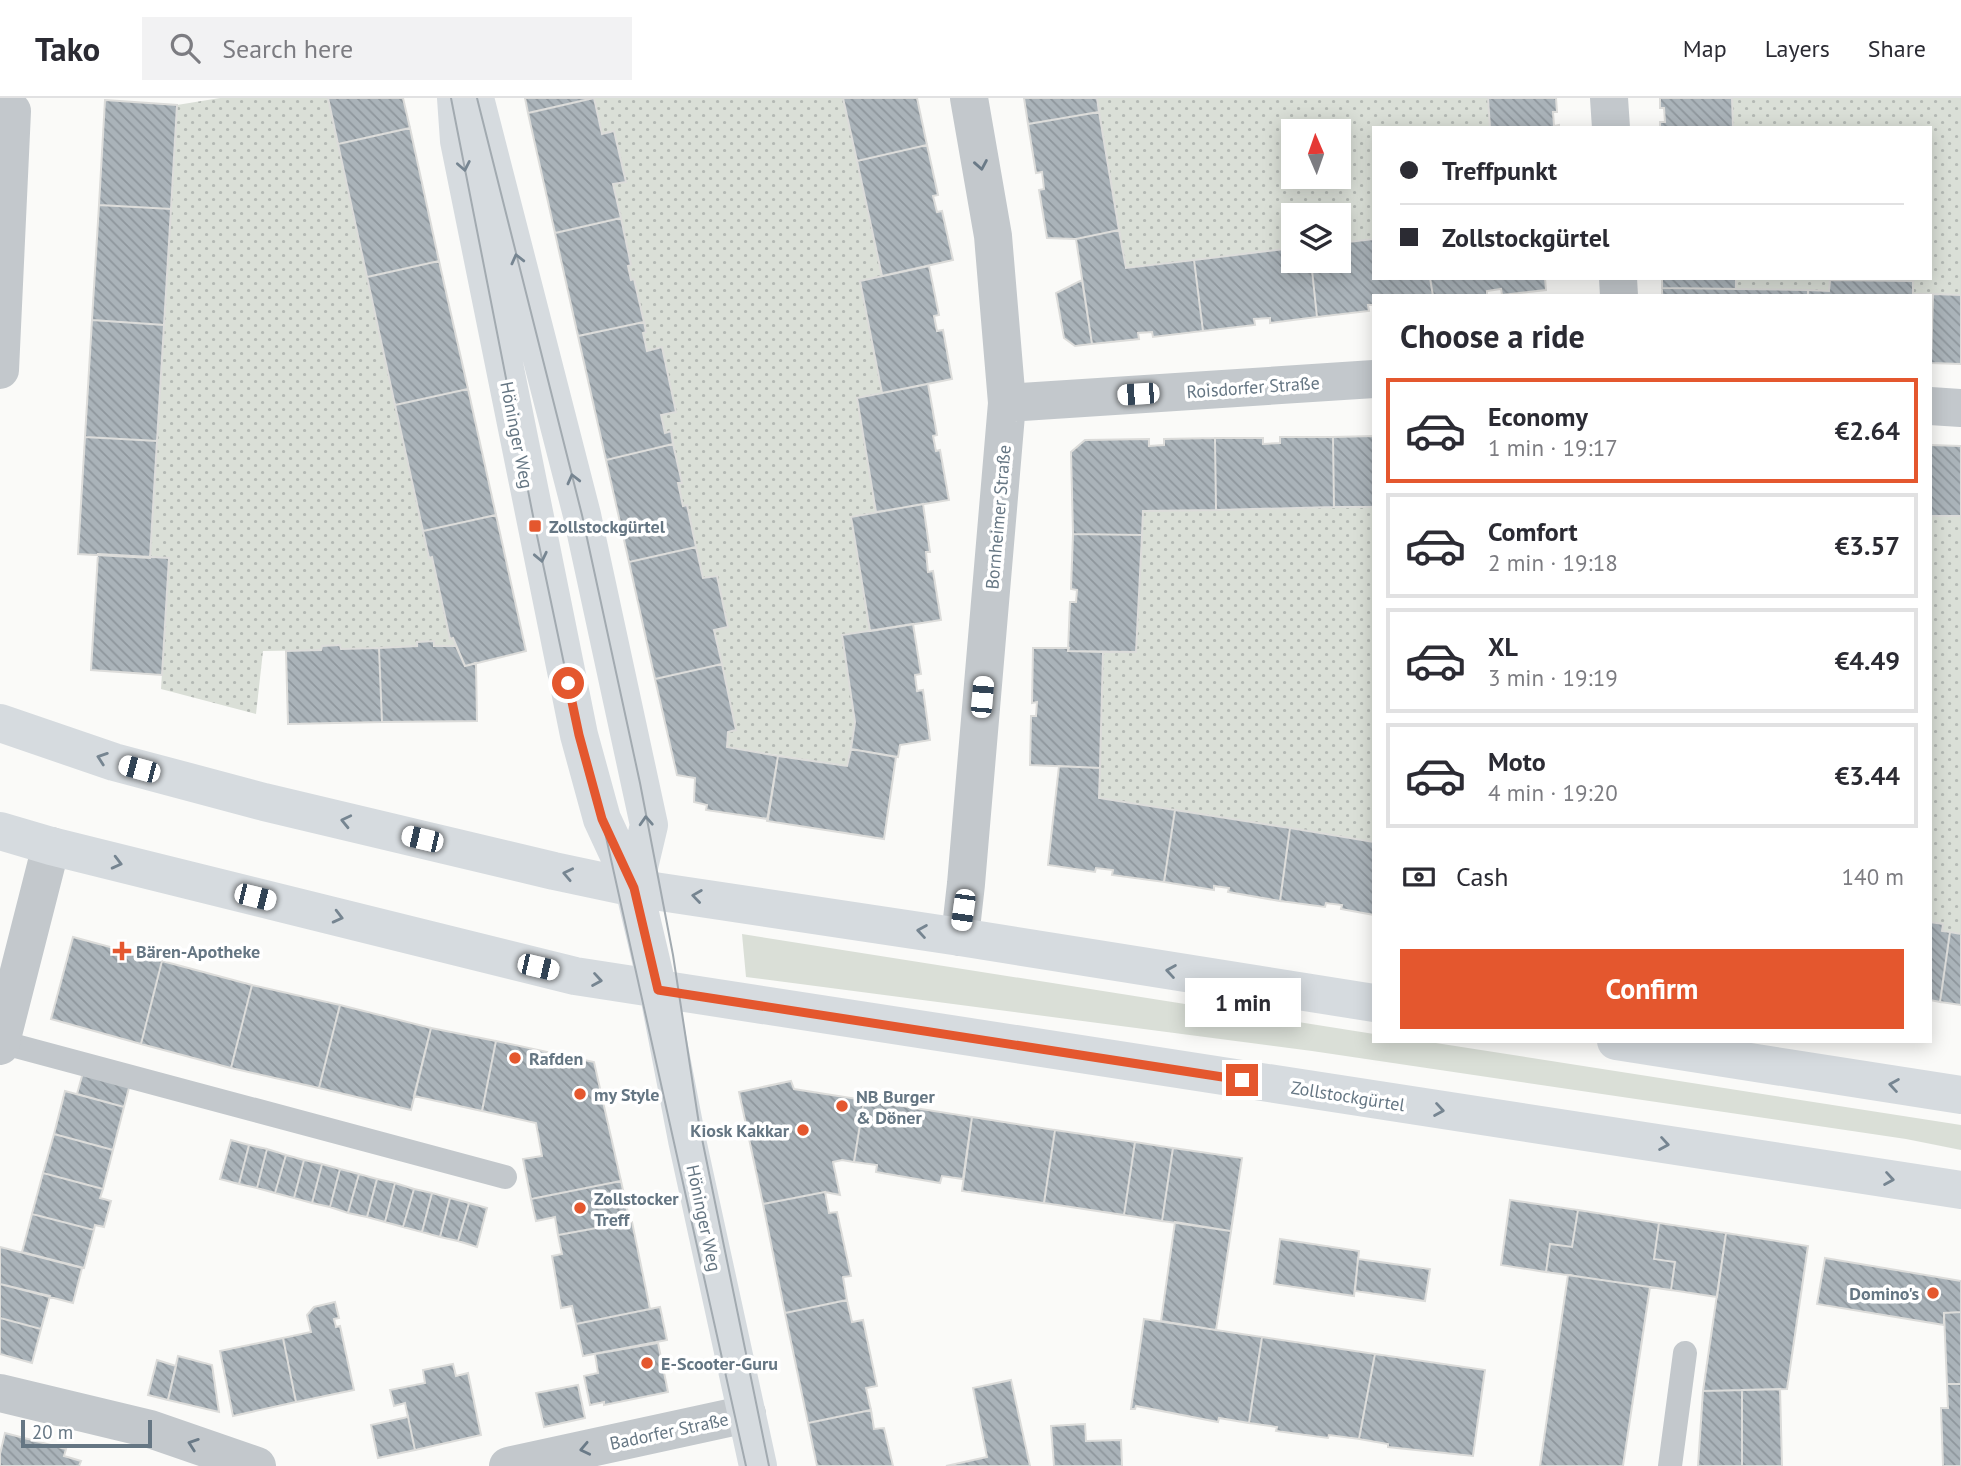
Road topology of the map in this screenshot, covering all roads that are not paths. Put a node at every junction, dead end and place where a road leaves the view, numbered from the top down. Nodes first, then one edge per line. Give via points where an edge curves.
1 (456, 98) edge
2 (475, 98) edge
3 (969, 98) edge
4 (1609, 98) edge
5 (12, 111) dead end
6 (1611, 126) edge
7 (0, 370) edge
8 (1372, 379) edge
9 (1007, 403) junction
10 (1932, 406) edge
11 (1961, 408) edge
12 (0, 723) edge
13 (0, 831) edge
14 (51, 846) junction
15 (634, 888) junction
16 (960, 937) junction
17 (658, 990) junction
18 (1372, 1003) edge
19 (1629, 1043) edge
20 (0, 1044) edge
21 (1961, 1095) edge
22 (505, 1177) dead end
23 (1961, 1190) edge
24 (1685, 1353) dead end
25 (0, 1393) edge
26 (747, 1414) junction
27 (257, 1466) edge
28 (508, 1466) edge
29 (758, 1466) edge
30 (1670, 1466) edge

1 -> 15 main road, Höninger Weg via 459,141 579,735 602,819
15 -> 2 main road, Höninger Weg via 649,825 582,515
3 -> 9 street, Bornheimer Straße via 993,236
4 - 6 street
5 - 7 street
8 - 9 street, Roisdorfer Straße
9 - 16 street, Bornheimer Straße
10 - 11 street
15 -> 12 main road via 264,802 114,762
13 - 14 main road, Zollstockgürtel
14 -> 17 main road, Zollstockgürtel via 575,976
14 - 20 street
16 -> 15 main road
15 - 17 main road, Höninger Weg
18 -> 16 main road
17 -> 23 main road, Zollstockgürtel
17 - 26 main road, Höninger Weg
21 -> 19 main road
20 - 22 lane
24 - 30 lane
27 -> 25 street via 150,1429
26 -> 28 street, Badorfer Straße
26 - 29 main road, Höninger Weg

